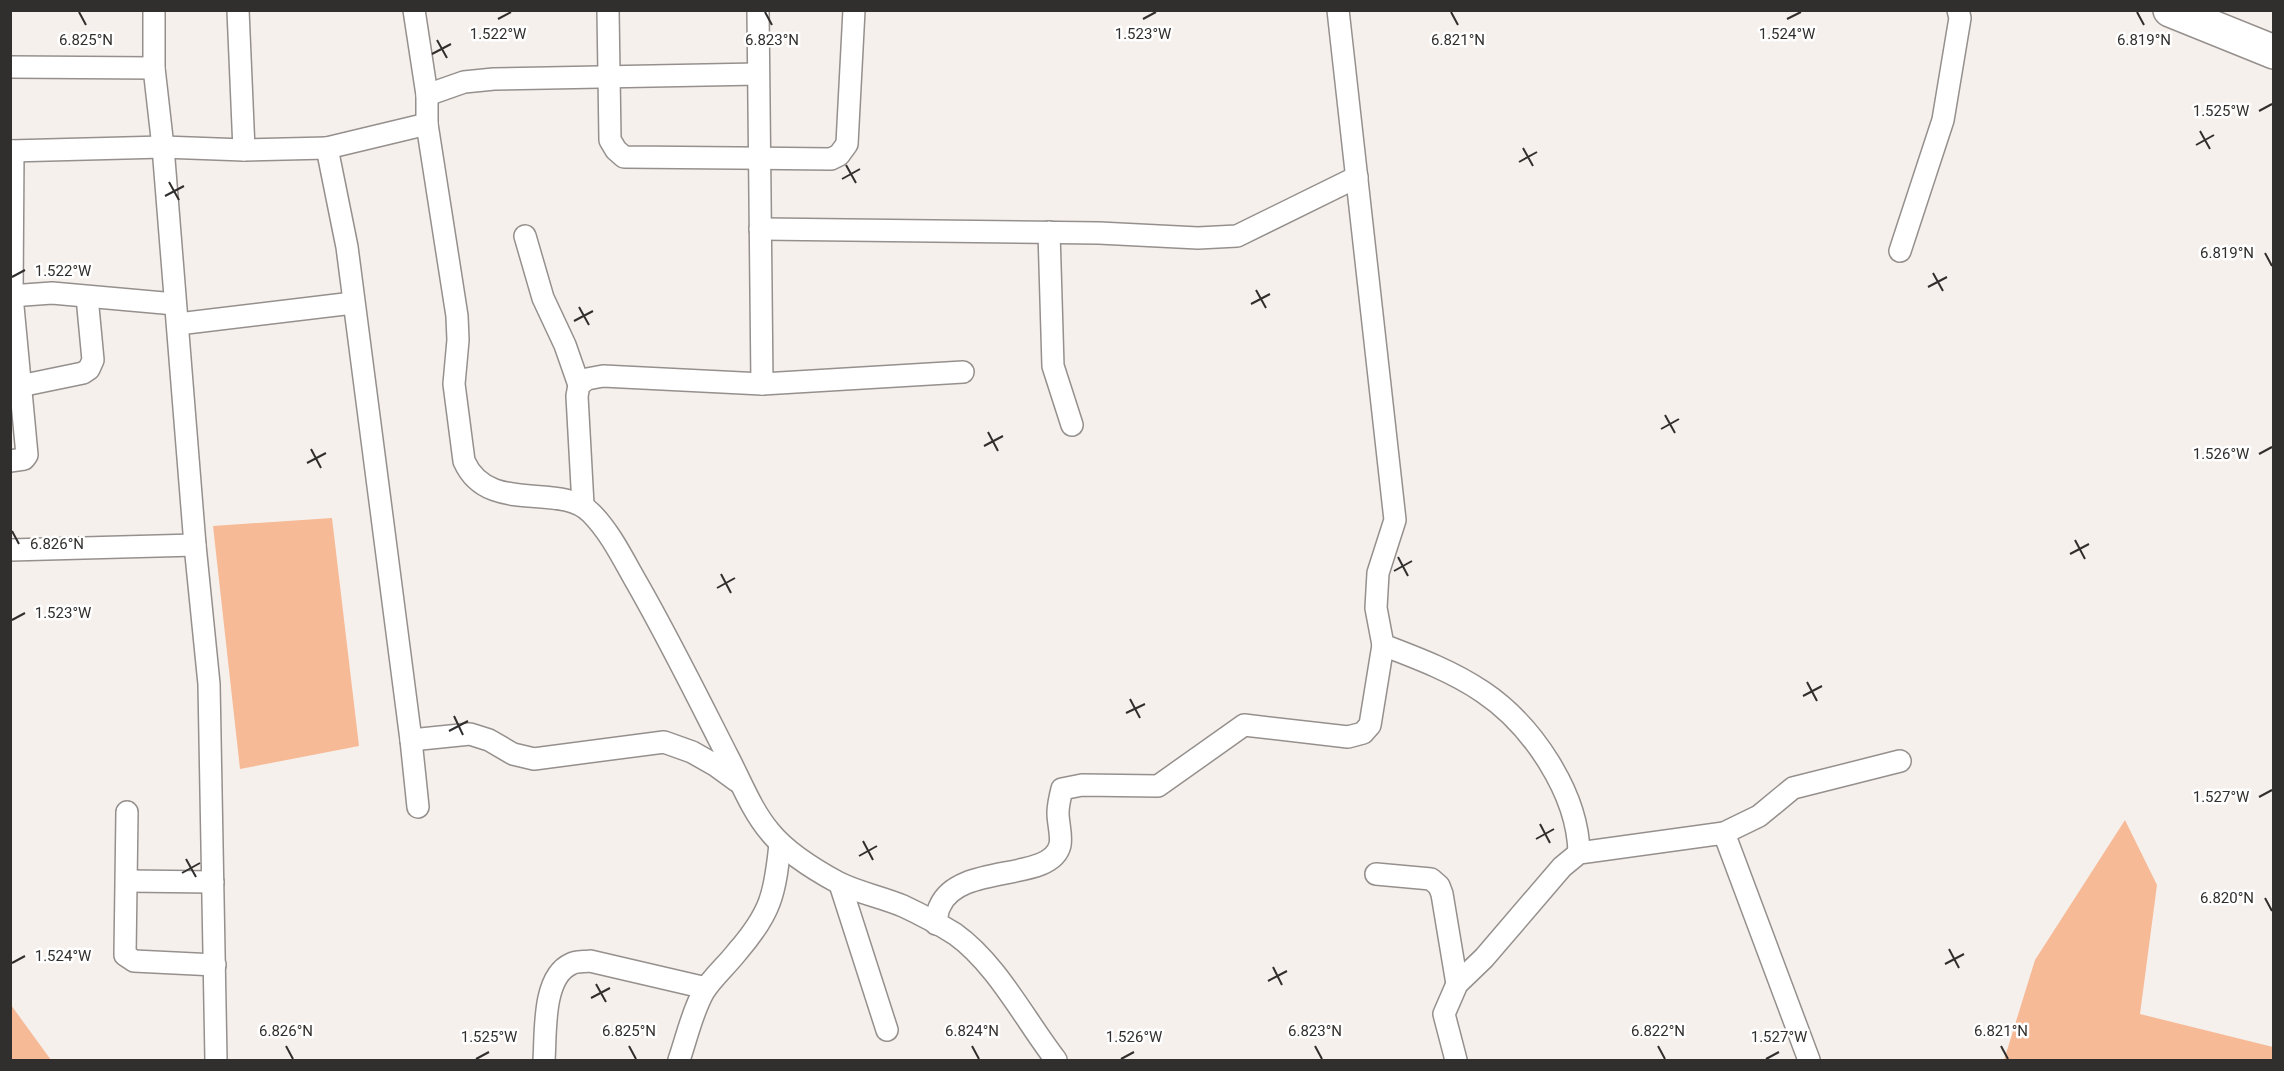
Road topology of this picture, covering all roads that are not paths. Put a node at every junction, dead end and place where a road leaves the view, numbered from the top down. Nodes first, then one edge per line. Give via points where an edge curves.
1 (154, 10) edge
2 (238, 10) edge
3 (414, 10) edge
4 (608, 10) edge
5 (758, 10) edge
6 (854, 10) edge
7 (1338, 10) edge
8 (1958, 10) edge
9 (2170, 10) edge
10 (2274, 52) edge
11 (10, 67) edge
12 (154, 68) junction
13 (758, 74) junction
14 (609, 77) junction
15 (427, 95) junction
16 (427, 124) junction
17 (163, 147) junction
18 (327, 148) junction
19 (244, 150) junction
20 (12, 151) edge
21 (759, 158) junction
22 (1357, 177) junction
23 (760, 230) junction
24 (1049, 232) junction
25 (525, 236) dead end
26 (1900, 251) dead end
27 (11, 296) edge
28 (87, 297) junction
29 (353, 303) junction
30 (177, 314) junction
31 (963, 372) dead end
32 (762, 384) junction
33 (579, 385) junction
34 (20, 386) junction
35 (1072, 425) dead end
36 (10, 461) edge
37 (583, 505) junction
38 (195, 546) junction
39 (10, 550) edge
40 (1383, 645) junction
41 (411, 740) junction
42 (1900, 761) dead end
43 (742, 785) junction
44 (418, 807) dead end
45 (127, 813) dead end
46 (1724, 833) junction
47 (780, 844) junction
48 (1579, 853) junction
49 (1376, 874) dead end
50 (127, 881) junction
51 (213, 882) junction
52 (840, 884) junction
53 (936, 924) junction
54 (215, 965) junction
55 (1457, 984) junction
56 (706, 988) junction
57 (887, 1030) dead end
58 (216, 1060) edge
59 (544, 1060) edge
60 (679, 1060) edge
61 (1056, 1060) edge
62 (1456, 1060) edge
63 (1809, 1060) edge

1 - 12 street
2 - 19 street
3 - 15 street
4 - 14 street
5 - 13 street
6 - 21 street via 847,144 831,159
7 - 22 street
8 - 26 street via 1960,18 1943,120
9 - 10 main road
11 - 12 street
12 - 17 street
13 - 14 street
13 - 21 street
14 - 15 street via 494,79 464,82
14 - 21 street via 610,140 624,157
15 - 16 street
16 - 18 street
16 - 37 street via 457,316 454,384 464,461 469,472 487,487
17 - 19 street
17 - 20 street
17 - 30 street
18 - 19 street
18 - 29 street via 347,247
20 - 27 street
21 - 23 street
22 - 24 street via 1237,236
22 - 40 street via 1395,520 1378,573 1376,608
23 - 24 street
23 - 32 street
24 - 35 street via 1053,366
25 - 33 street via 543,298
27 - 28 street via 52,293
27 - 34 street
28 - 30 street
28 - 34 street via 93,360 89,369
29 - 30 street
29 - 41 street
30 - 38 street
31 - 32 street
32 - 33 street via 603,376
33 - 37 street
34 - 36 street via 27,455
37 - 43 street via 616,547
38 - 39 street
38 - 51 street via 209,684
40 - 48 street via 1432,664 1483,692 1524,728 1563,785 1578,834
40 - 53 street via 1370,725 1363,733 1348,737 1244,725 1158,786 1082,785 1062,789 1058,811 1060,846 1051,859 1026,870 982,877 955,888 940,905
41 - 43 street via 470,734 534,759 664,742 692,752
41 - 44 street
42 - 46 street via 1793,788 1759,816
43 - 47 street
45 - 50 street
46 - 48 street
46 - 63 street
47 - 52 street
47 - 56 street via 777,881 766,915
48 - 55 street
49 - 55 street via 1431,879 1439,886
50 - 51 street
50 - 54 street via 128,958 134,962
51 - 54 street
52 - 53 street via 903,906
52 - 57 street
53 - 61 street via 955,934 998,978
54 - 58 street
55 - 62 street via 1444,1014
56 - 59 street via 590,962 572,963 558,972 550,987
56 - 60 street

